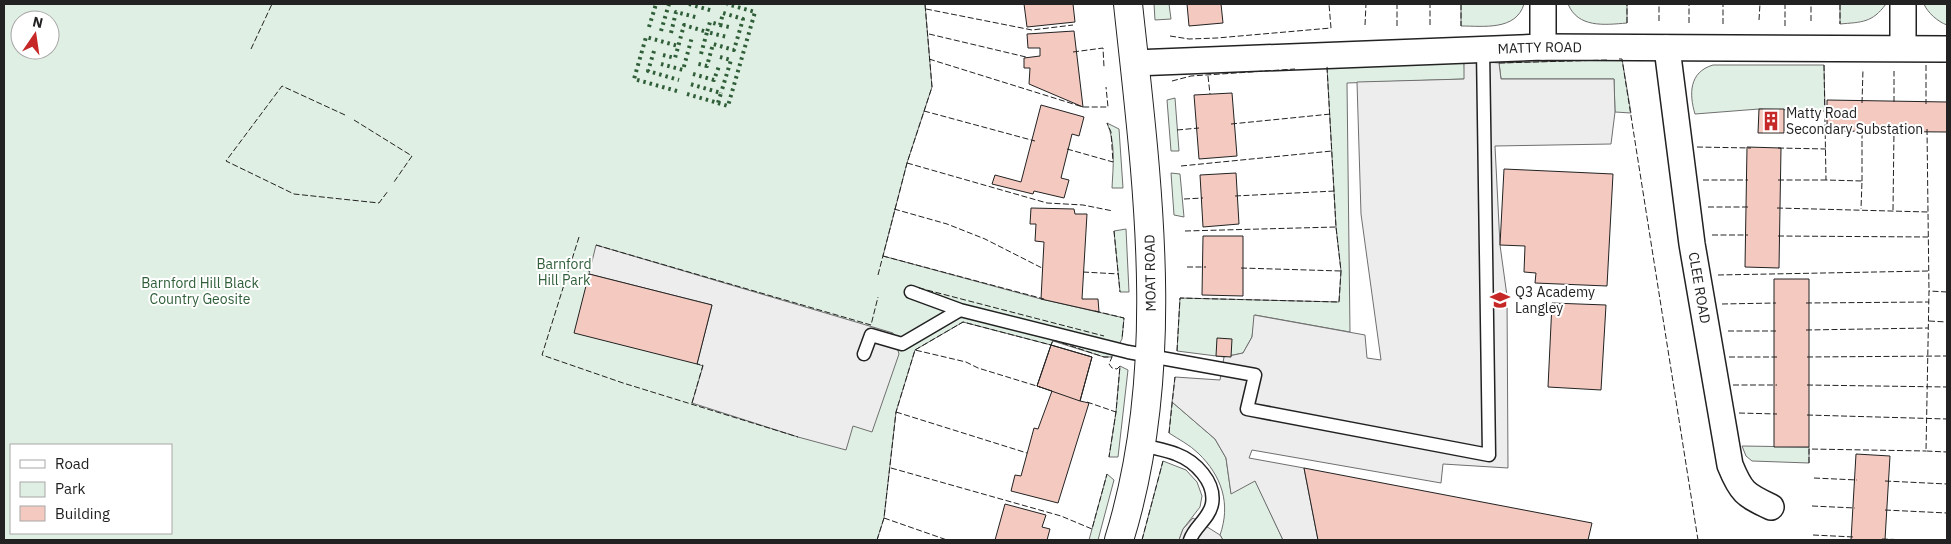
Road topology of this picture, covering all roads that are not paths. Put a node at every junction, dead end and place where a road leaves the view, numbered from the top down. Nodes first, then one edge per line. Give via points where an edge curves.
1 (1128, 4) edge
2 (1543, 4) edge
3 (1903, 4) edge
4 (1543, 47) junction
5 (1667, 48) junction
6 (1903, 48) junction
7 (1947, 49) edge
8 (1483, 50) junction
9 (1134, 63) junction
10 (911, 292) dead end
11 (960, 310) junction
12 (864, 354) dead end
13 (1151, 357) junction
14 (1142, 445) junction
15 (1771, 507) dead end
16 (1119, 540) edge
17 (1190, 540) edge

1 - 9 street, MOAT ROAD
2 - 4 street
3 - 6 street
4 - 5 street, MATTY ROAD
4 - 8 street, MATTY ROAD
5 - 6 street, MATTY ROAD
5 - 15 street, CLEE ROAD via 1692,244 1730,465 1738,485 1750,498
6 - 7 street, MATTY ROAD
8 - 9 street, MATTY ROAD
8 - 13 lane via 1489,455 1247,409 1255,375
9 - 13 street, MOAT ROAD via 1148,203
10 - 11 lane
11 - 12 lane via 902,344 871,335
11 - 13 lane
13 - 14 street, MOAT ROAD
14 - 16 street, MOAT ROAD
14 - 17 lane via 1177,454 1194,465 1210,482 1212,504

